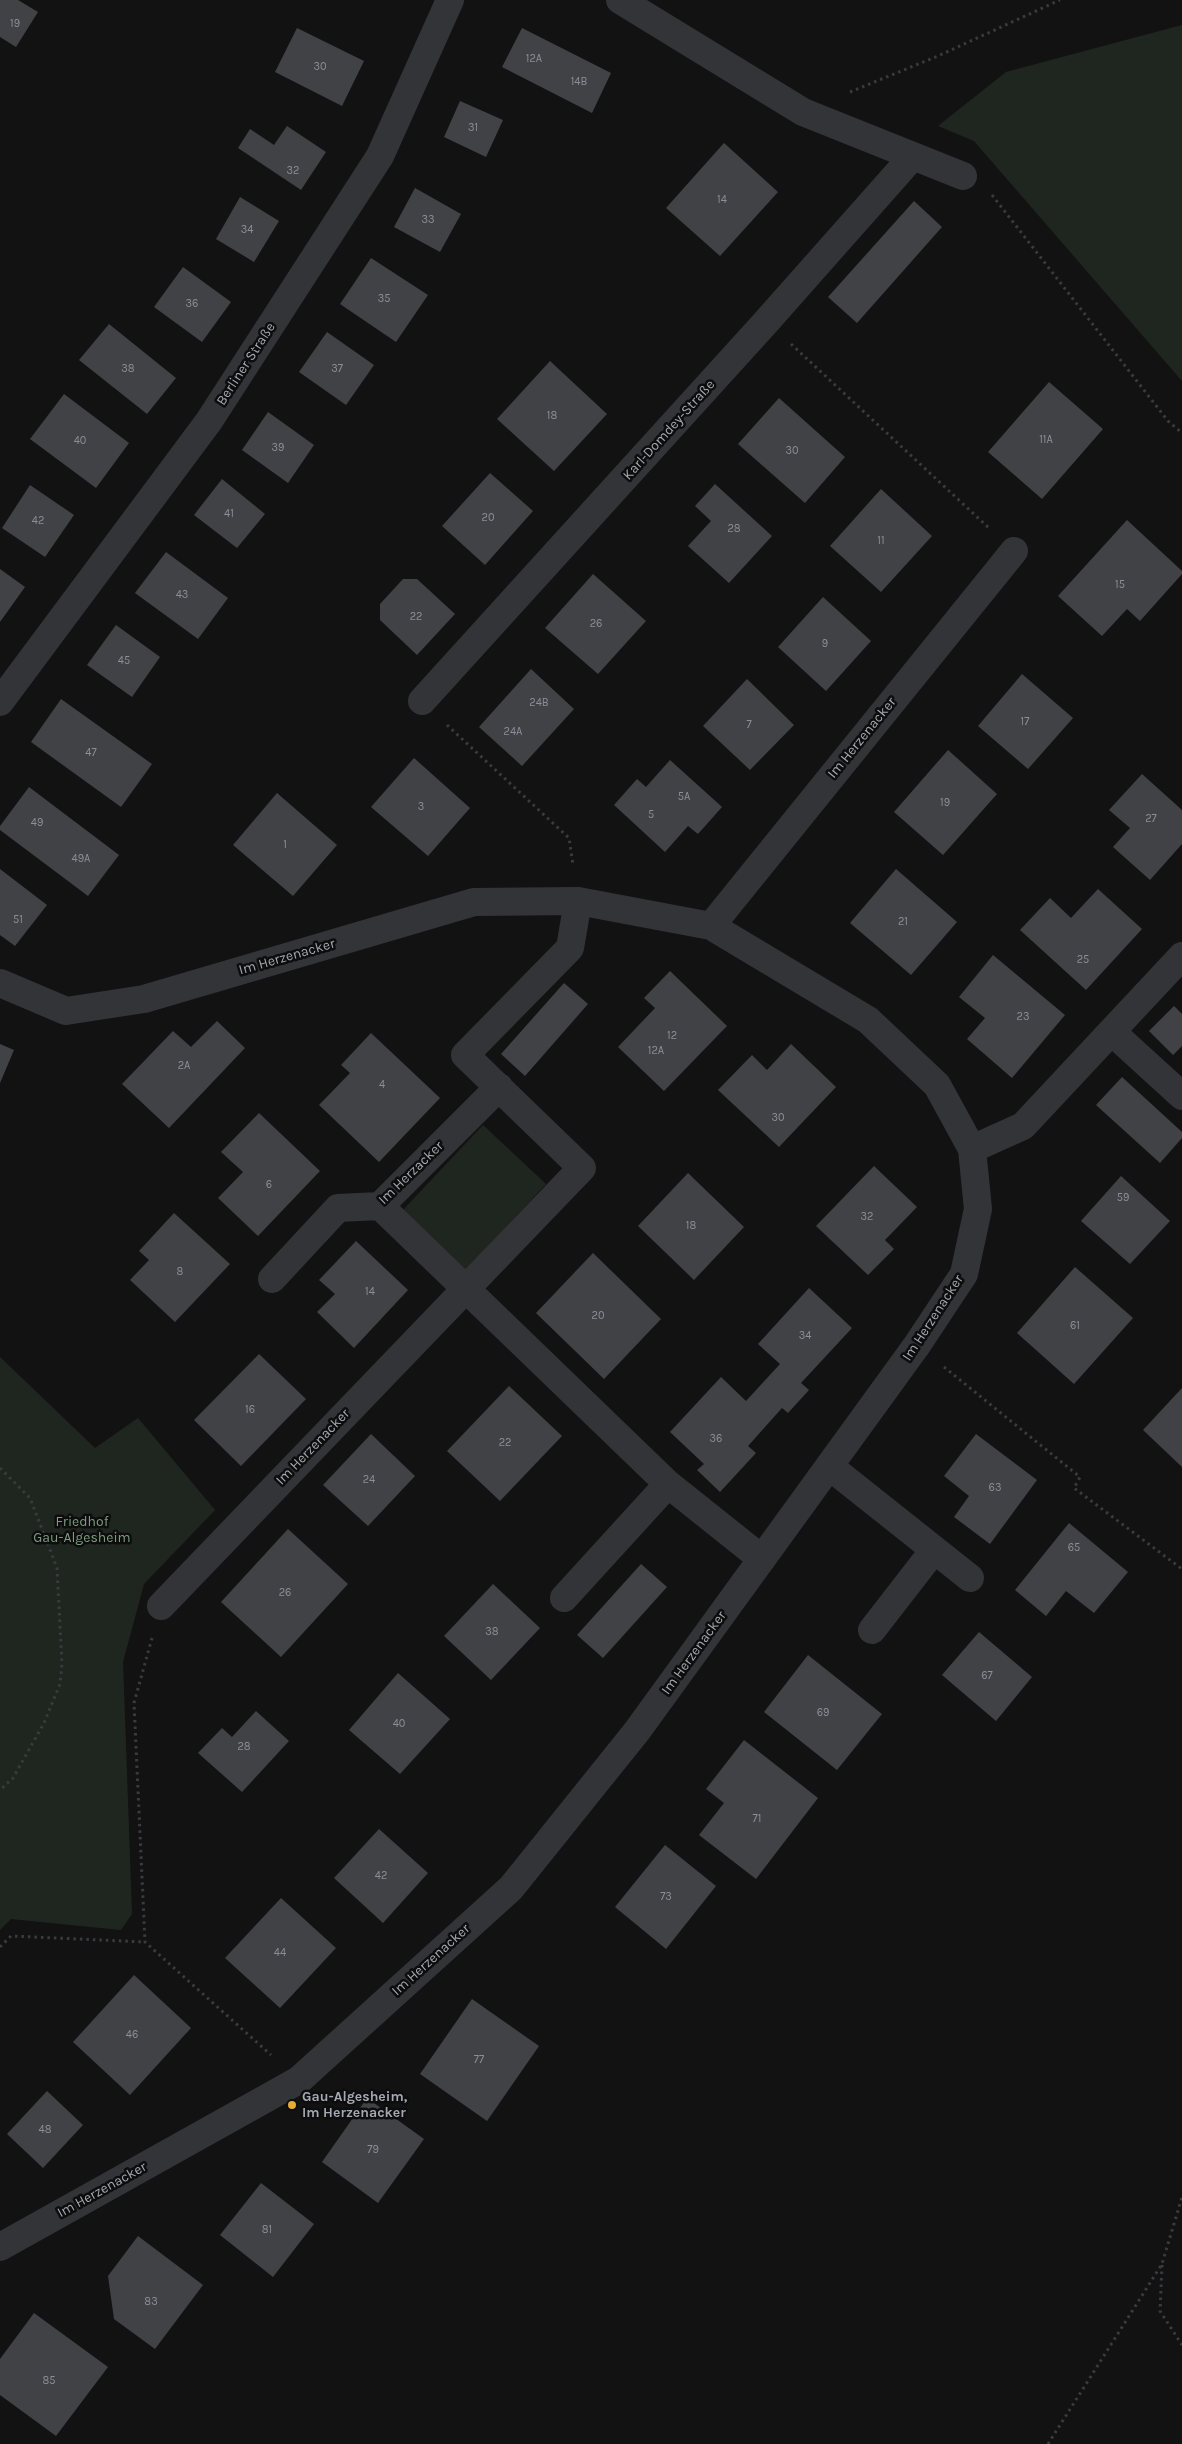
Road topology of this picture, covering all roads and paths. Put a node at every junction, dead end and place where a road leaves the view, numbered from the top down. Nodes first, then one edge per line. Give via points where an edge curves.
1 (450, 0) edge
2 (620, 0) edge
3 (1060, 0) edge
4 (802, 112) junction
5 (912, 156) junction
6 (963, 176) joint
7 (766, 322) junction
8 (1182, 433) edge
9 (1014, 551) joint
10 (422, 701) joint
11 (0, 702) edge
12 (578, 901) junction
13 (711, 926) junction
14 (1182, 956) edge
15 (0, 983) edge
16 (1113, 1033) junction
17 (499, 1087) junction
18 (1182, 1096) edge
19 (972, 1149) junction
20 (380, 1206) junction
21 (272, 1279) dead end
22 (466, 1289) junction
23 (917, 1345) junction
24 (829, 1466) junction
25 (0, 1468) edge
26 (668, 1484) junction
27 (934, 1550) junction
28 (762, 1559) junction
29 (1182, 1569) edge
30 (970, 1578) dead end
31 (564, 1598) dead end
32 (161, 1606) joint
33 (872, 1630) dead end
34 (0, 1790) edge
35 (145, 1942) junction
36 (0, 1947) edge
37 (299, 2080) junction
38 (1182, 2198) edge
39 (0, 2247) edge
40 (1162, 2264) junction
41 (1182, 2345) edge
42 (1048, 2444) edge

1 - 11 street, Berliner Straße via 380,156 208,421
2 - 4 street
3 - 4 path via 938,56
4 - 5 street
5 - 6 street
5 - 7 street, Karl-Domdey-Straße
6 - 8 path via 988,190 1168,421
7 - 9 path
7 - 10 street, Karl-Domdey-Straße
9 - 13 street, Im Herzenacker
10 - 12 path via 569,838
12 - 13 street, Im Herzenacker
12 - 15 street, Im Herzenacker via 474,902 144,999 66,1011
12 - 17 street, Im Herzenacker via 570,948 465,1055
13 - 19 street, Im Herzenacker via 868,1020 937,1085
14 - 16 street
16 - 18 street
16 - 19 street via 1023,1126
17 - 20 street, Im Herzacker
17 - 22 street, Im Herzenacker via 582,1168
19 - 23 street, Im Herzenacker via 978,1209 964,1274
20 - 21 street, Im Herzacker via 338,1208
20 - 22 street
22 - 26 street
22 - 32 street, Im Herzenacker
23 - 24 street, Im Herzenacker
23 - 29 path via 1080,1477 1074,1488
24 - 27 street
24 - 28 street, Im Herzenacker
25 - 34 path via 30,1498 57,1568 62,1664 60,1684 44,1723 12,1778
26 - 28 street
26 - 31 street
27 - 30 street
27 - 33 street
28 - 37 street, Im Herzenacker via 637,1731 511,1888
32 - 35 path via 134,1703
35 - 36 path via 11,1936
35 - 37 path
37 - 39 street, Im Herzenacker
38 - 40 path
40 - 41 path via 1160,2311
40 - 42 path

